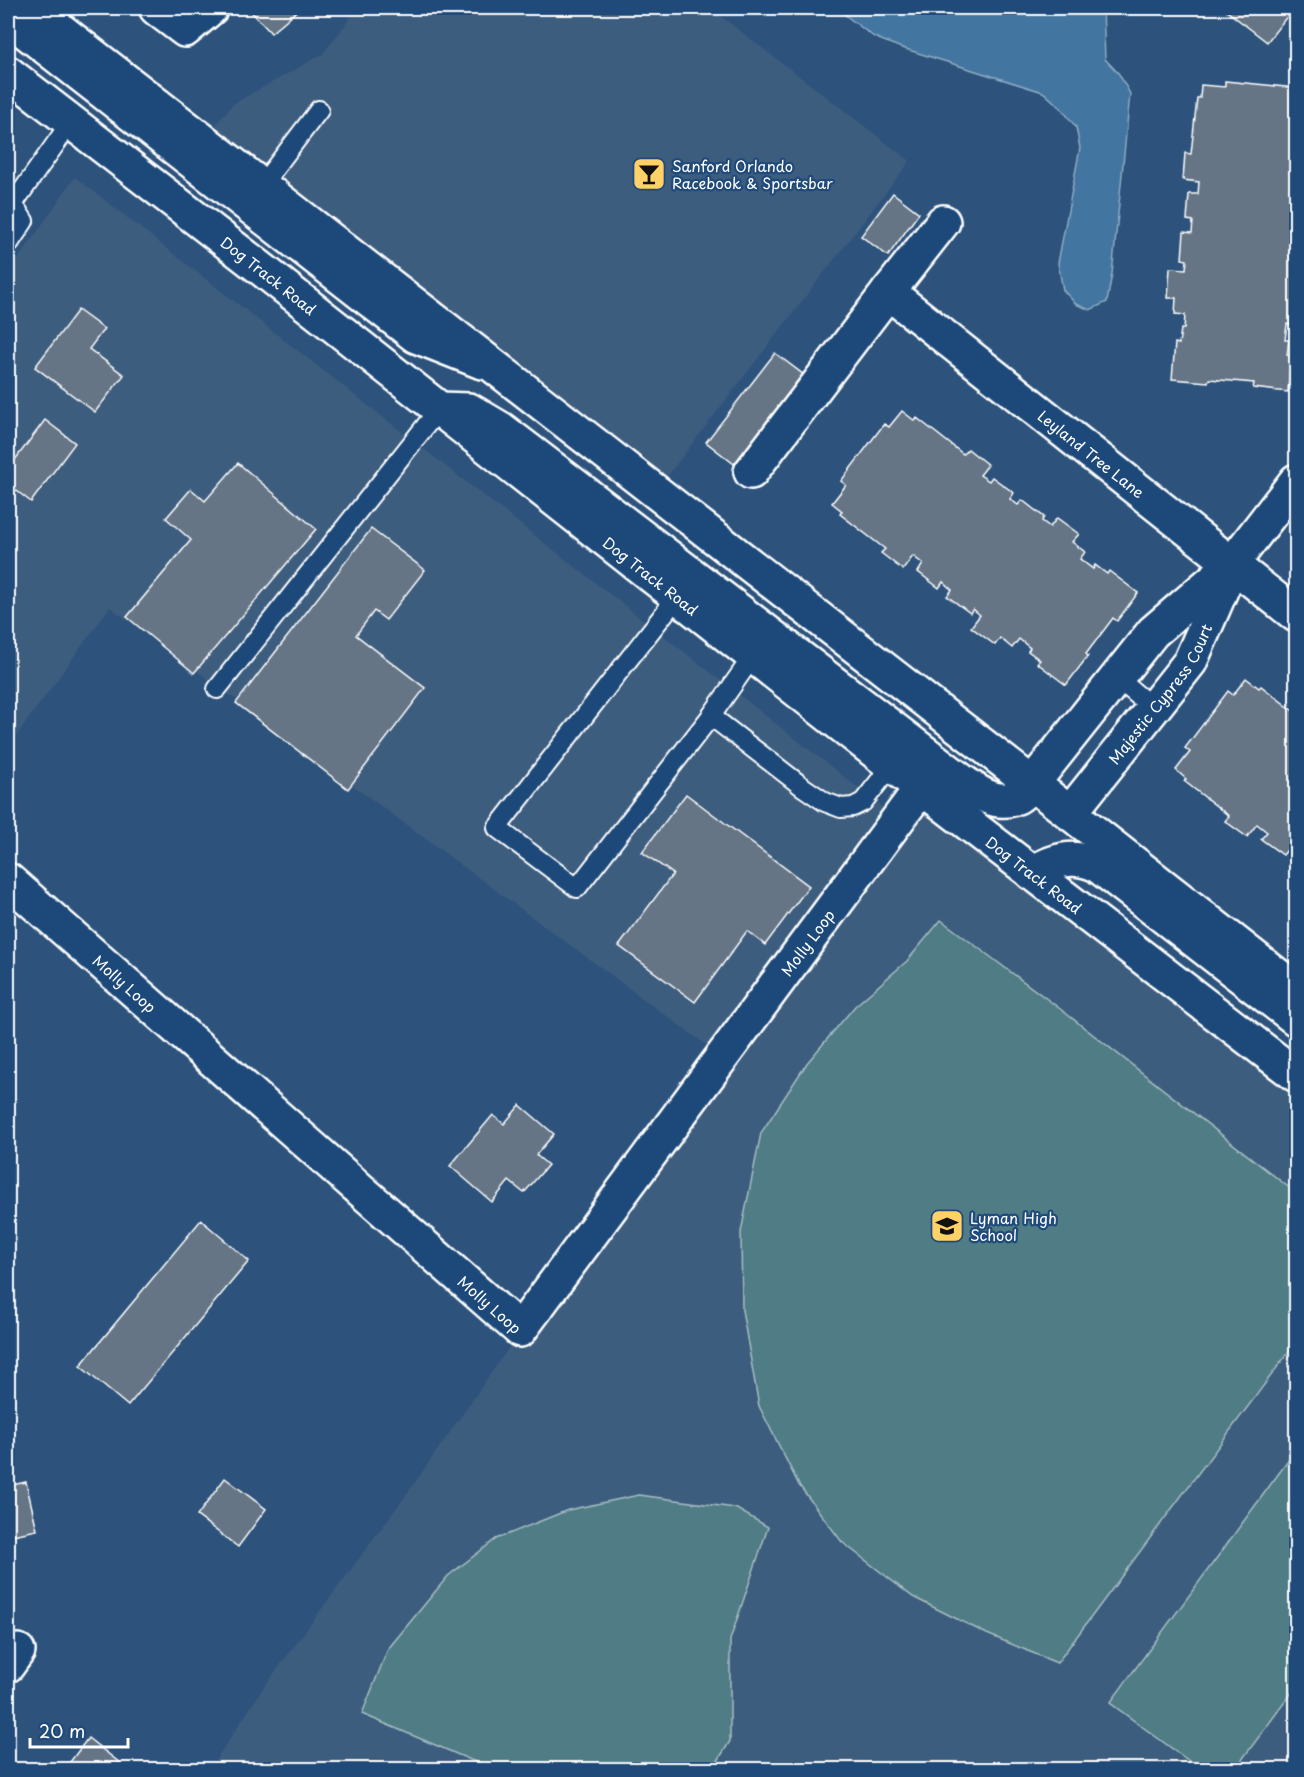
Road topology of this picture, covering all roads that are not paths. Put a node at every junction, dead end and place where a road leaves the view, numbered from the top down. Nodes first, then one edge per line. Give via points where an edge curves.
1 (32, 8) edge
2 (156, 8) edge
3 (212, 8) edge
4 (8, 18) edge
5 (8, 73) edge
6 (319, 110) dead end
7 (71, 122) junction
8 (261, 186) junction
9 (10, 202) edge
10 (943, 222) dead end
11 (8, 245) edge
12 (888, 292) junction
13 (495, 368) junction
14 (439, 409) junction
15 (751, 472) dead end
16 (1296, 481) edge
17 (1232, 564) junction
18 (678, 596) junction
19 (1296, 615) edge
20 (753, 656) junction
21 (1126, 667) junction
22 (217, 689) dead end
23 (1153, 708) junction
24 (711, 716) junction
25 (892, 765) junction
26 (1032, 784) junction
27 (921, 788) junction
28 (1070, 813) junction
29 (1032, 873) junction
30 (8, 880) edge
31 (1296, 990) edge
32 (1296, 1019) edge
33 (1296, 1075) edge

1 - 8 street
2 - 3 street via 185,30
4 - 13 street via 416,336
5 - 7 street, Dog Track Road
6 - 8 lane
7 - 9 lane
7 - 14 street, Dog Track Road
8 - 13 street
9 - 11 lane via 24,222
10 - 12 street
12 - 15 street
12 - 17 street, Leyland Tree Lane
13 - 26 street
14 - 18 street, Dog Track Road
14 - 22 lane
14 - 26 street via 469,410 501,429 982,795 1000,800 1016,797
16 - 17 street, Majestic Cypress Court
17 - 19 street, Leyland Tree Lane
17 - 21 street, Majestic Cypress Court via 1154,632
17 - 23 street, Majestic Cypress Court via 1190,662
18 - 20 street, Dog Track Road
18 - 24 lane via 497,828 577,888
20 - 24 lane
20 - 25 street, Dog Track Road
21 - 23 lane
21 - 26 street, Majestic Cypress Court
23 - 28 street, Majestic Cypress Court
24 - 25 lane via 803,787 841,808 863,802
25 - 27 street, Dog Track Road
26 - 28 street
27 - 29 street, Dog Track Road
27 - 30 street, Molly Loop via 520,1330
28 - 31 street
29 - 32 street via 1070,858 1097,865
29 - 33 street, Dog Track Road

